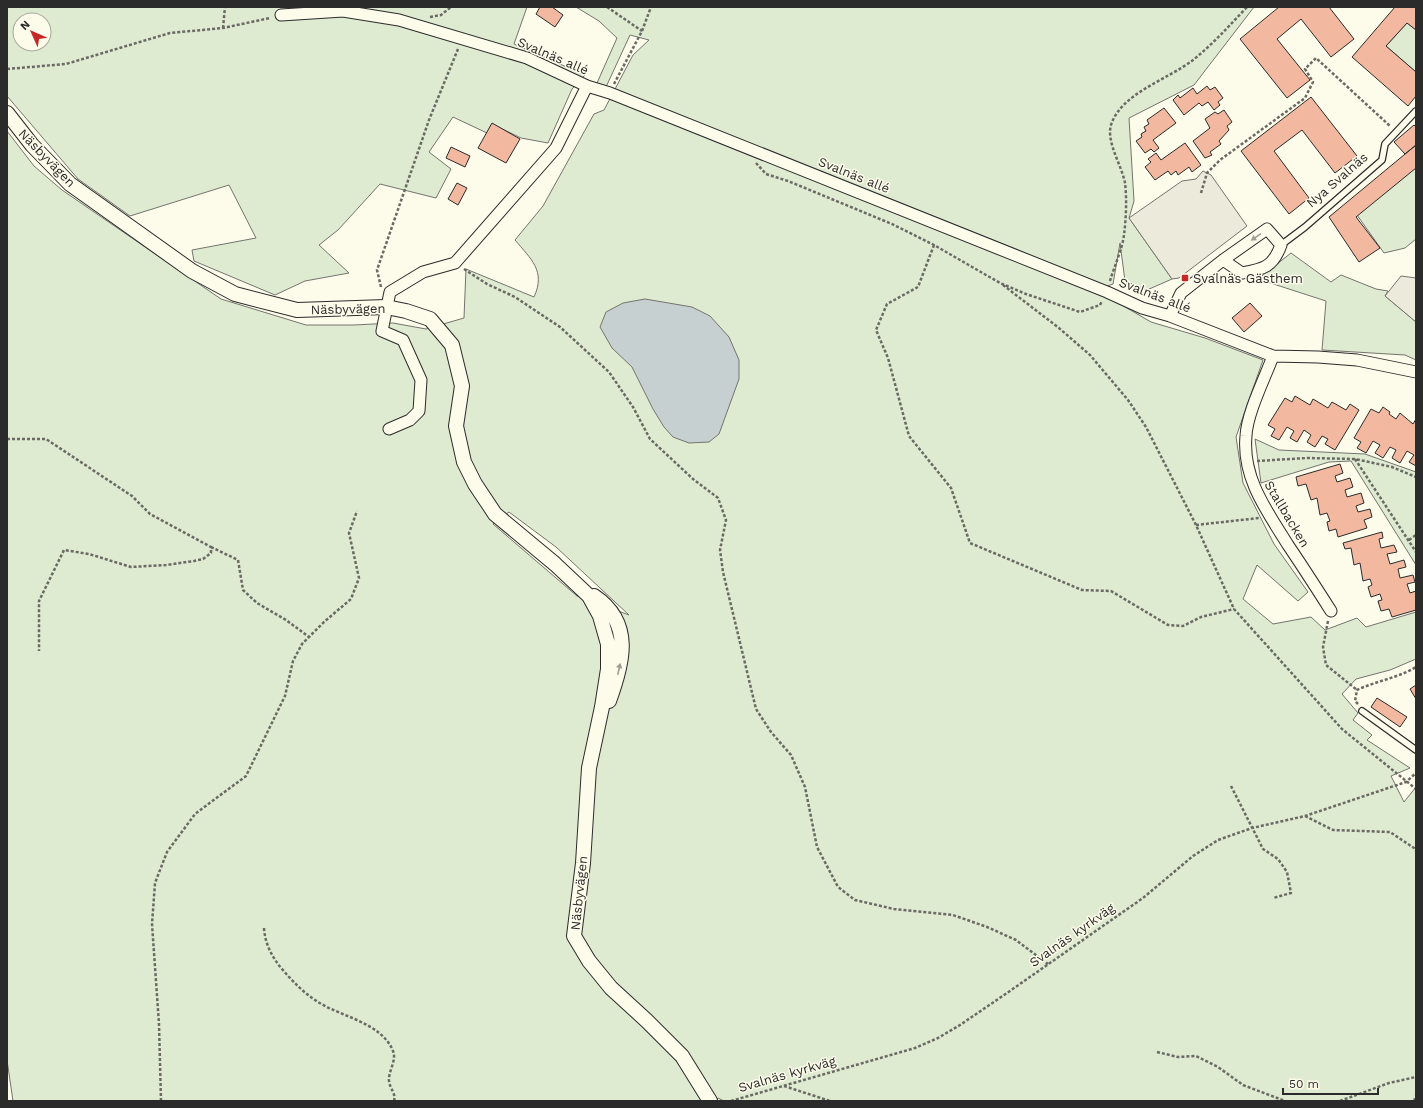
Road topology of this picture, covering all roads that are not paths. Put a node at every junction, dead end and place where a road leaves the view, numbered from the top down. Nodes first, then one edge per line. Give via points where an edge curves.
1 (280, 15) road end
2 (587, 86) junction
3 (1416, 111) edge
4 (7, 114) edge
5 (1281, 244) junction
6 (1224, 260) junction
7 (386, 306) junction
8 (1170, 316) junction
9 (1273, 356) junction
10 (1416, 372) edge
11 (389, 429) dead end
12 (1331, 611) road end
13 (1362, 711) road end
14 (1416, 750) edge
15 (710, 1101) edge

1 - 2 street, Svalnäs allé via 343,11 388,18 527,58
2 - 7 street via 556,148 455,263 423,272 406,281 390,292
2 - 8 street, Svalnäs allé via 752,149 1142,308
3 - 5 lane, Nya Svalnäs via 1385,144 1382,160
4 - 7 street, Näsbyvägen via 32,145 70,184 192,270 235,294 297,310
5 -> 6 street via 1267,229
5 - 6 street, Nya Svalnäs via 1276,257 1263,270 1242,273
6 - 8 street via 1181,293
7 - 11 street via 382,331 403,340 421,380 419,411 410,420
7 - 15 street, Näsbyvägen via 430,319 452,345 462,386 456,426 464,462 475,484 495,514 579,585 589,596 600,616 608,644 608,669 589,768 583,863 574,936 611,988 682,1056
8 - 9 street, Svalnäs allé
9 - 10 street, Svalnäs allé via 1357,360
9 - 12 street, Stallbacken via 1253,409 1246,436 1247,461 1252,482 1270,516
13 - 14 lane

